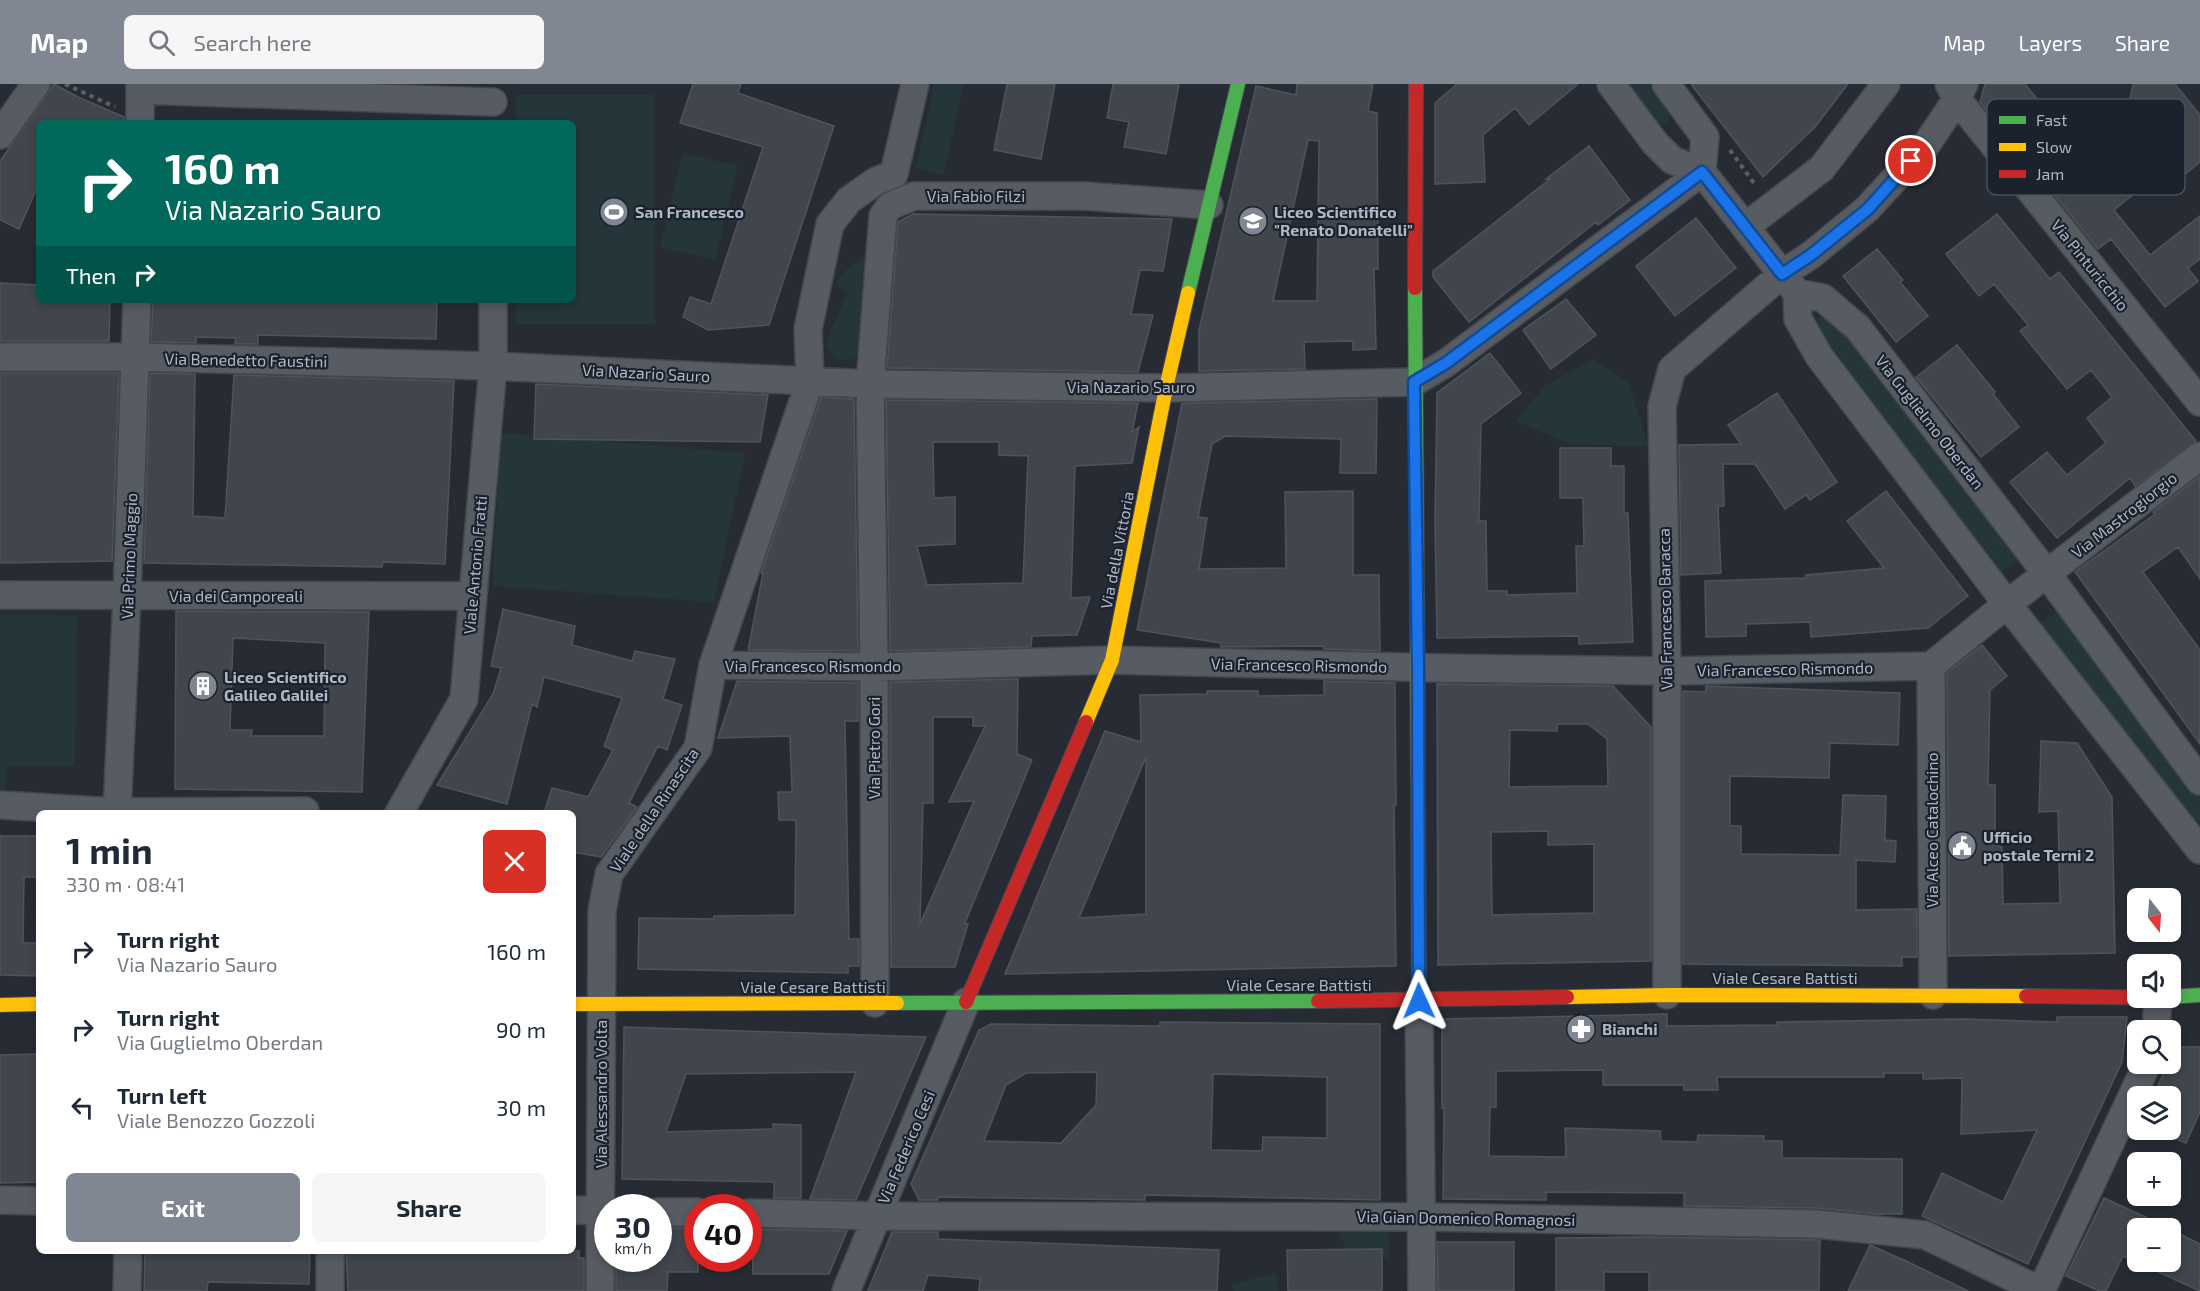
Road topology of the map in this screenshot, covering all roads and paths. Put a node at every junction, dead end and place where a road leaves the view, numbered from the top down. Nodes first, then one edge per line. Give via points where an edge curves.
1 (36, 84) edge
2 (65, 84) edge
3 (915, 84) edge
4 (1238, 84) edge
5 (1416, 84) edge
6 (1611, 84) edge
7 (1666, 84) edge
8 (1886, 84) edge
9 (140, 87) edge
10 (1957, 89) edge
11 (494, 103) edge
12 (138, 120) edge
13 (140, 120) edge
14 (1987, 128) edge
15 (0, 135) edge
16 (1702, 172) junction
17 (894, 174) junction
18 (2039, 195) edge
19 (1209, 205) junction
20 (890, 206) junction
21 (1745, 227) junction
22 (1789, 283) junction
23 (137, 303) edge
24 (493, 303) edge
25 (0, 357) edge
26 (136, 357) junction
27 (493, 366) junction
28 (810, 381) junction
29 (1414, 382) junction
30 (870, 384) junction
31 (1166, 388) junction
32 (2200, 402) edge
33 (2200, 456) edge
34 (2048, 574) junction
35 (0, 595) edge
36 (127, 596) junction
37 (473, 596) junction
38 (2007, 604) junction
39 (1112, 660) junction
40 (713, 665) junction
41 (1931, 666) junction
42 (874, 667) junction
43 (1418, 668) junction
44 (1667, 671) junction
45 (2200, 781) edge
46 (0, 805) edge
47 (84, 810) edge
48 (117, 810) edge
49 (401, 810) edge
50 (2200, 850) edge
51 (1667, 995) junction
52 (1933, 995) junction
53 (2200, 995) edge
54 (2127, 997) edge
55 (2181, 997) edge
56 (1419, 1001) junction
57 (966, 1002) junction
58 (875, 1003) junction
59 (36, 1004) edge
60 (576, 1004) edge
61 (600, 1004) junction
62 (0, 1005) edge
63 (2142, 1074) edge
64 (605, 1194) edge
65 (0, 1200) edge
66 (36, 1201) edge
67 (576, 1210) edge
68 (594, 1211) edge
69 (762, 1213) edge
70 (877, 1216) junction
71 (1423, 1217) junction
72 (128, 1254) edge
73 (330, 1254) edge
74 (601, 1272) edge
75 (127, 1291) edge
76 (330, 1291) edge
77 (600, 1291) edge
78 (846, 1291) edge
79 (1422, 1291) edge
80 (2041, 1291) edge

1 - 15 street
2 - 12 path
3 - 17 street
4 - 19 street, Via della Vittoria
5 - 29 street
6 - 16 street via 1672,160
7 - 16 street via 1705,137
8 - 21 street via 1822,168
9 - 11 street
9 - 13 street
10 - 14 street, Via Pinturicchio
10 - 22 street, Via Francesco Baracca via 1926,145 1868,209 1811,255
16 - 21 street
16 - 29 street, Via Nazario Sauro via 1446,363
17 - 20 street
17 - 28 street via 849,200 830,224 808,329
18 - 32 street, Via Pinturicchio
19 - 20 street, Via Fabio Filzi via 1084,196 914,196
19 - 31 street, Via della Vittoria
20 - 30 street via 883,216
21 - 22 street
22 - 34 street, Via Guglielmo Oberdan via 1823,298 1858,328
22 - 38 street via 1798,320 1820,356
22 - 44 street, Via Francesco Baracca via 1672,369 1662,406
23 - 26 street, Via Primo Maggio
24 - 27 street, Viale Antonio Fratti
25 - 26 street, Via Benedetto Faustini
26 - 27 street, Via Benedetto Faustini
26 - 36 street, Via Primo Maggio
27 - 28 street, Via Nazario Sauro
27 - 37 street, Viale Antonio Fratti
28 - 30 street, Via Nazario Sauro
28 - 40 street, Viale della Rinascita
29 - 31 street, Via Nazario Sauro
29 - 43 street
30 - 31 street, Via Nazario Sauro
30 - 42 street, Via Pietro Gori
31 - 39 street, Via della Vittoria
33 - 34 street, Via Mastrogiorgio
34 - 38 street
34 - 45 street, Via Guglielmo Oberdan
35 - 36 street, Via dei Camporeali
36 - 37 street, Via dei Camporeali
36 - 48 street, Via Primo Maggio
37 - 49 street, Viale Antonio Fratti via 464,699
38 - 41 street
38 - 50 street
39 - 42 street, Via Francesco Rismondo
39 - 43 street, Via Francesco Rismondo
39 - 57 street, Via della Vittoria
40 - 42 street, Via Francesco Rismondo
40 - 61 street, Viale della Rinascita via 698,748 609,874 602,910
41 - 44 street, Via Francesco Rismondo
41 - 52 street, Via Alceo Catalochino
42 - 58 street, Via Pietro Gori
43 - 44 street, Via Francesco Rismondo
43 - 56 street
44 - 51 street, Via Francesco Baracca
46 - 47 street
51 - 52 street, Viale Cesare Battisti
51 - 56 street, Viale Cesare Battisti
52 - 54 street, Viale Cesare Battisti
53 - 55 street, Viale Cesare Battisti
56 - 57 street, Viale Cesare Battisti
56 - 71 street
57 - 58 street, Viale Cesare Battisti
57 - 70 street, Via Federico Cesi
58 - 61 street, Viale Cesare Battisti
59 - 62 street
60 - 61 street, Viale Cesare Battisti
61 - 64 street, Via Alessandro Volta
63 - 80 street
65 - 66 street
67 - 68 street
69 - 70 street, Via Gian Domenico Romagnosi
70 - 71 street, Via Gian Domenico Romagnosi
70 - 78 street, Via Federico Cesi
71 - 79 street
71 - 80 street, Via Gian Domenico Romagnosi via 1816,1224 1925,1235
72 - 75 street
73 - 76 street
74 - 77 street, Via Alessandro Volta

